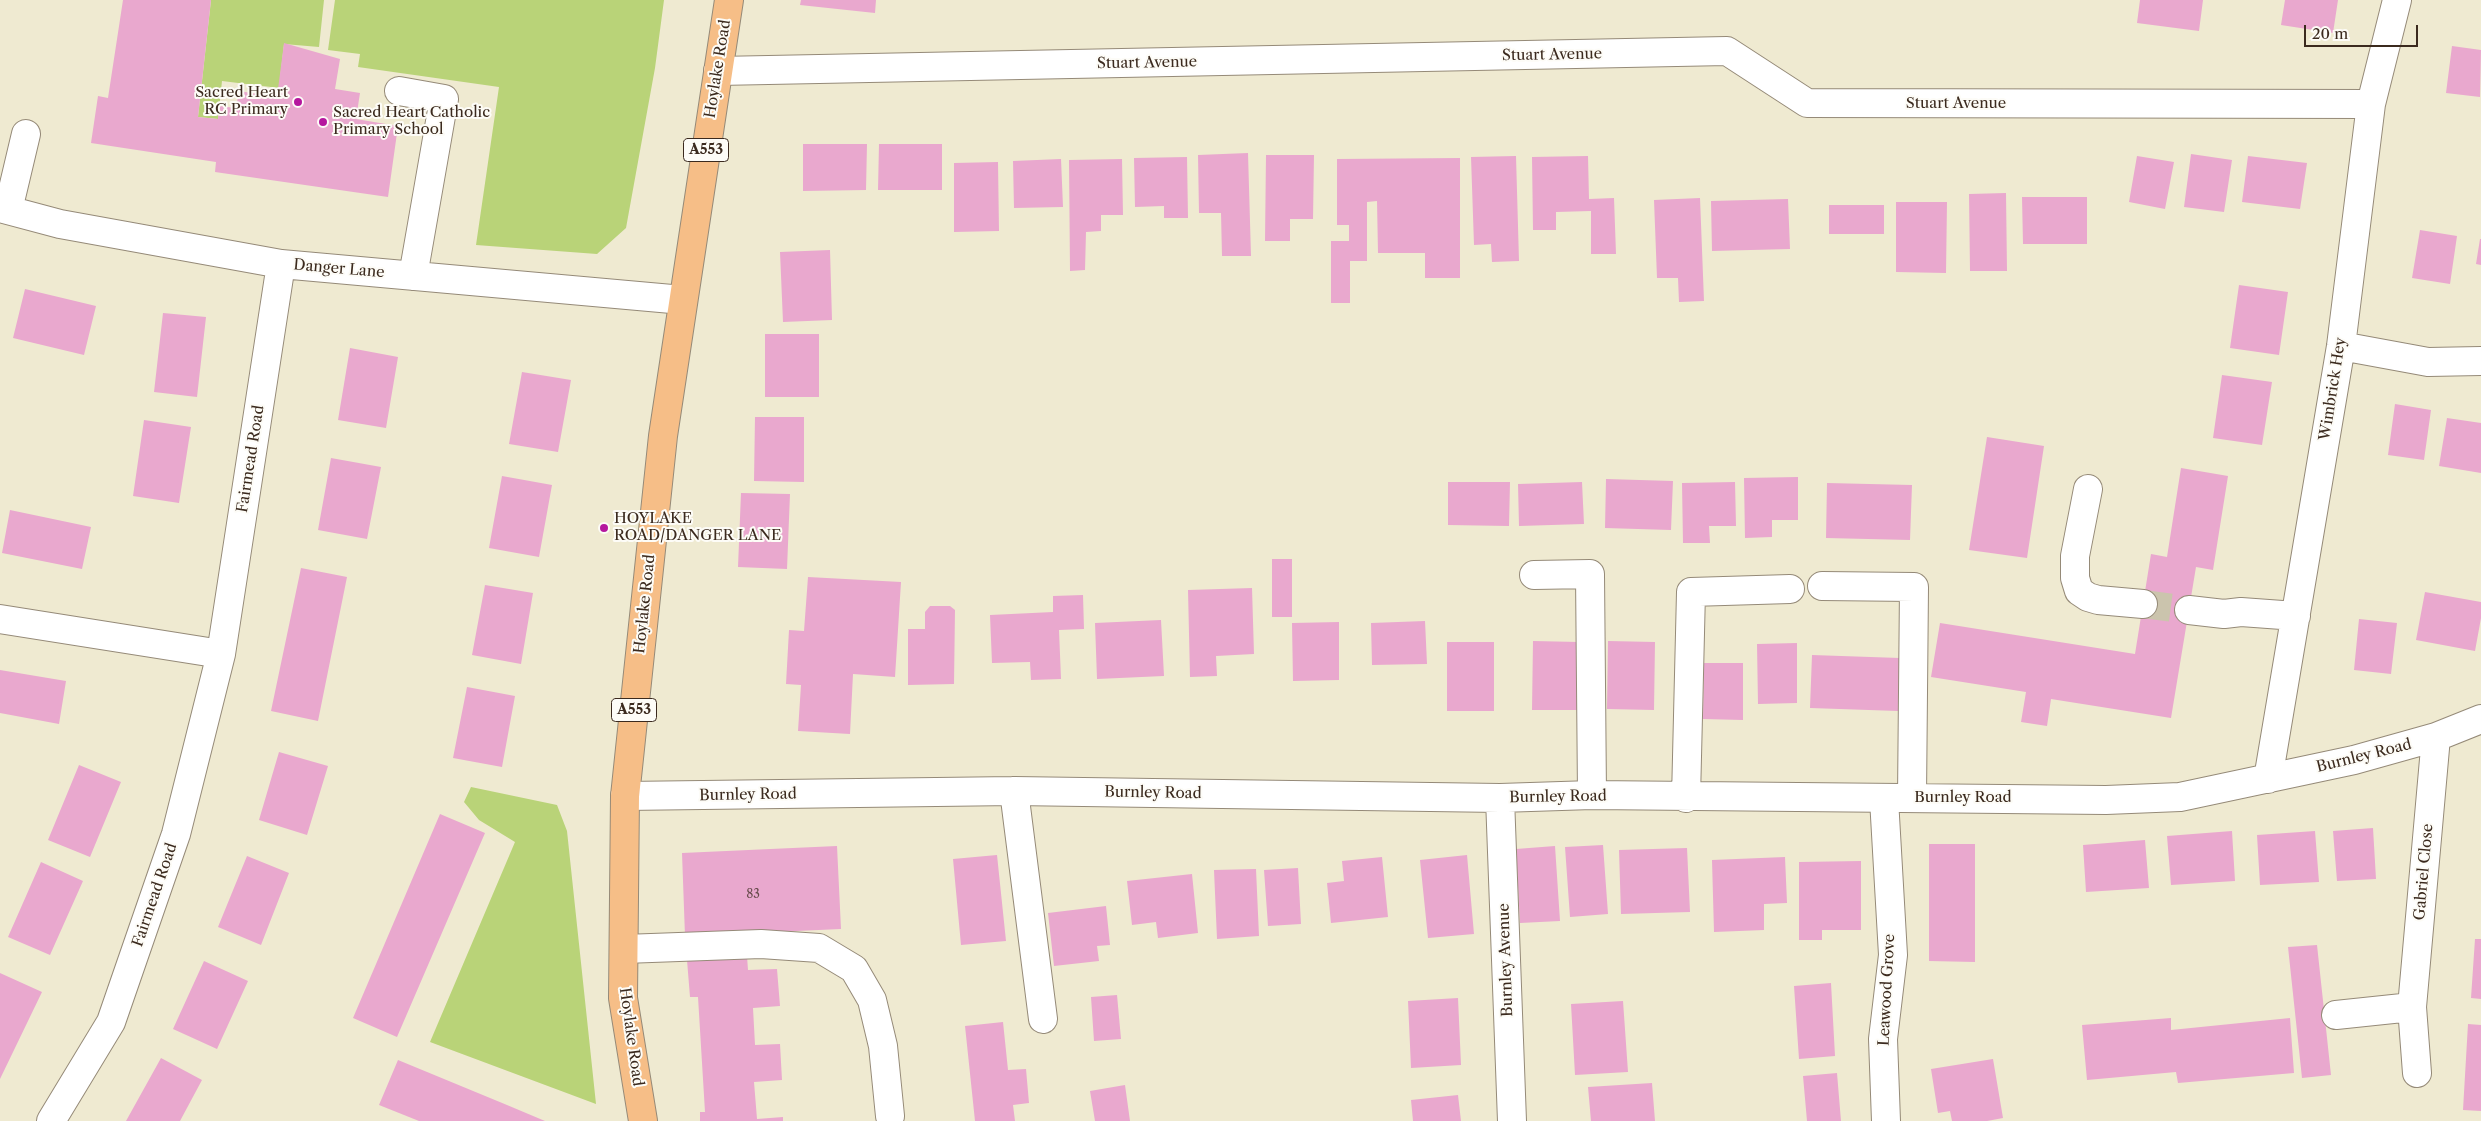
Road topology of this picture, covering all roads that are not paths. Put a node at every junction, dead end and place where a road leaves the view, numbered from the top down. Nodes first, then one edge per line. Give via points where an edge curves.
1 (729, 0) edge
2 (2397, 0) edge
3 (718, 72) junction
4 (399, 91) dead end
5 (2371, 104) junction
6 (26, 134) dead end
7 (4, 209) edge
8 (281, 264) junction
9 (413, 276) junction
10 (683, 300) junction
11 (2341, 346) junction
12 (2481, 361) edge
13 (2088, 490) dead end
14 (1534, 575) dead end
15 (1822, 586) dead end
16 (1790, 589) dead end
17 (2144, 604) tunnel mouth
18 (2189, 610) tunnel mouth
19 (2296, 616) junction
20 (0, 620) edge
21 (221, 654) junction
22 (2481, 719) edge
23 (2436, 737) junction
24 (2268, 779) junction
25 (1014, 791) junction
26 (625, 796) junction
27 (1592, 796) junction
28 (1912, 797) junction
29 (1500, 798) junction
30 (1686, 798) junction
31 (1884, 799) junction
32 (624, 948) junction
33 (2412, 1007) junction
34 (2336, 1015) dead end
35 (1042, 1019) dead end
36 (2417, 1073) dead end
37 (890, 1116) dead end
38 (51, 1121) edge
39 (643, 1121) edge
40 (1512, 1121) edge
41 (1886, 1121) edge

1 - 3 main road, Hoylake Road / A553
2 - 5 street, Wimbrick Hey
3 - 5 street, Stuart Avenue via 1727,51 1807,103
3 - 10 main road, Hoylake Road / A553
4 - 9 street via 444,99
5 - 11 street, Wimbrick Hey
6 - 7 street
7 - 8 street, Danger Lane via 60,224
8 - 9 street, Danger Lane
8 - 21 street, Fairmead Road
9 - 10 street, Danger Lane
10 - 26 main road, Hoylake Road / A553 via 663,436
11 - 12 street via 2428,362
11 - 19 street, Wimbrick Hey
13 - 17 street via 2075,556 2079,591 2098,600
14 - 27 street via 1590,574
15 - 28 street via 1914,587
16 - 30 street via 1691,592
18 - 19 street
19 - 24 street, Wimbrick Hey
20 - 21 street
21 - 38 street, Fairmead Road via 176,834 111,1022
22 - 23 street, Burnley Road
23 - 24 street, Burnley Road
23 - 33 street, Gabriel Close
24 - 28 street, Burnley Road via 2180,797 2106,800
25 - 26 street, Burnley Road
25 - 29 street, Burnley Road
25 - 35 street
26 - 32 main road, Hoylake Road / A553
27 - 29 street, Burnley Road
27 - 30 street, Burnley Road
28 - 31 street, Burnley Road
29 - 40 street, Burnley Avenue
30 - 31 street, Burnley Road
31 - 41 street, Leawood Grove via 1892,955 1883,1039
32 - 37 street via 761,944 819,948 854,969 872,1000 883,1046
32 - 39 main road, Hoylake Road / A553 via 623,998
33 - 34 street
33 - 36 street, Gabriel Close

